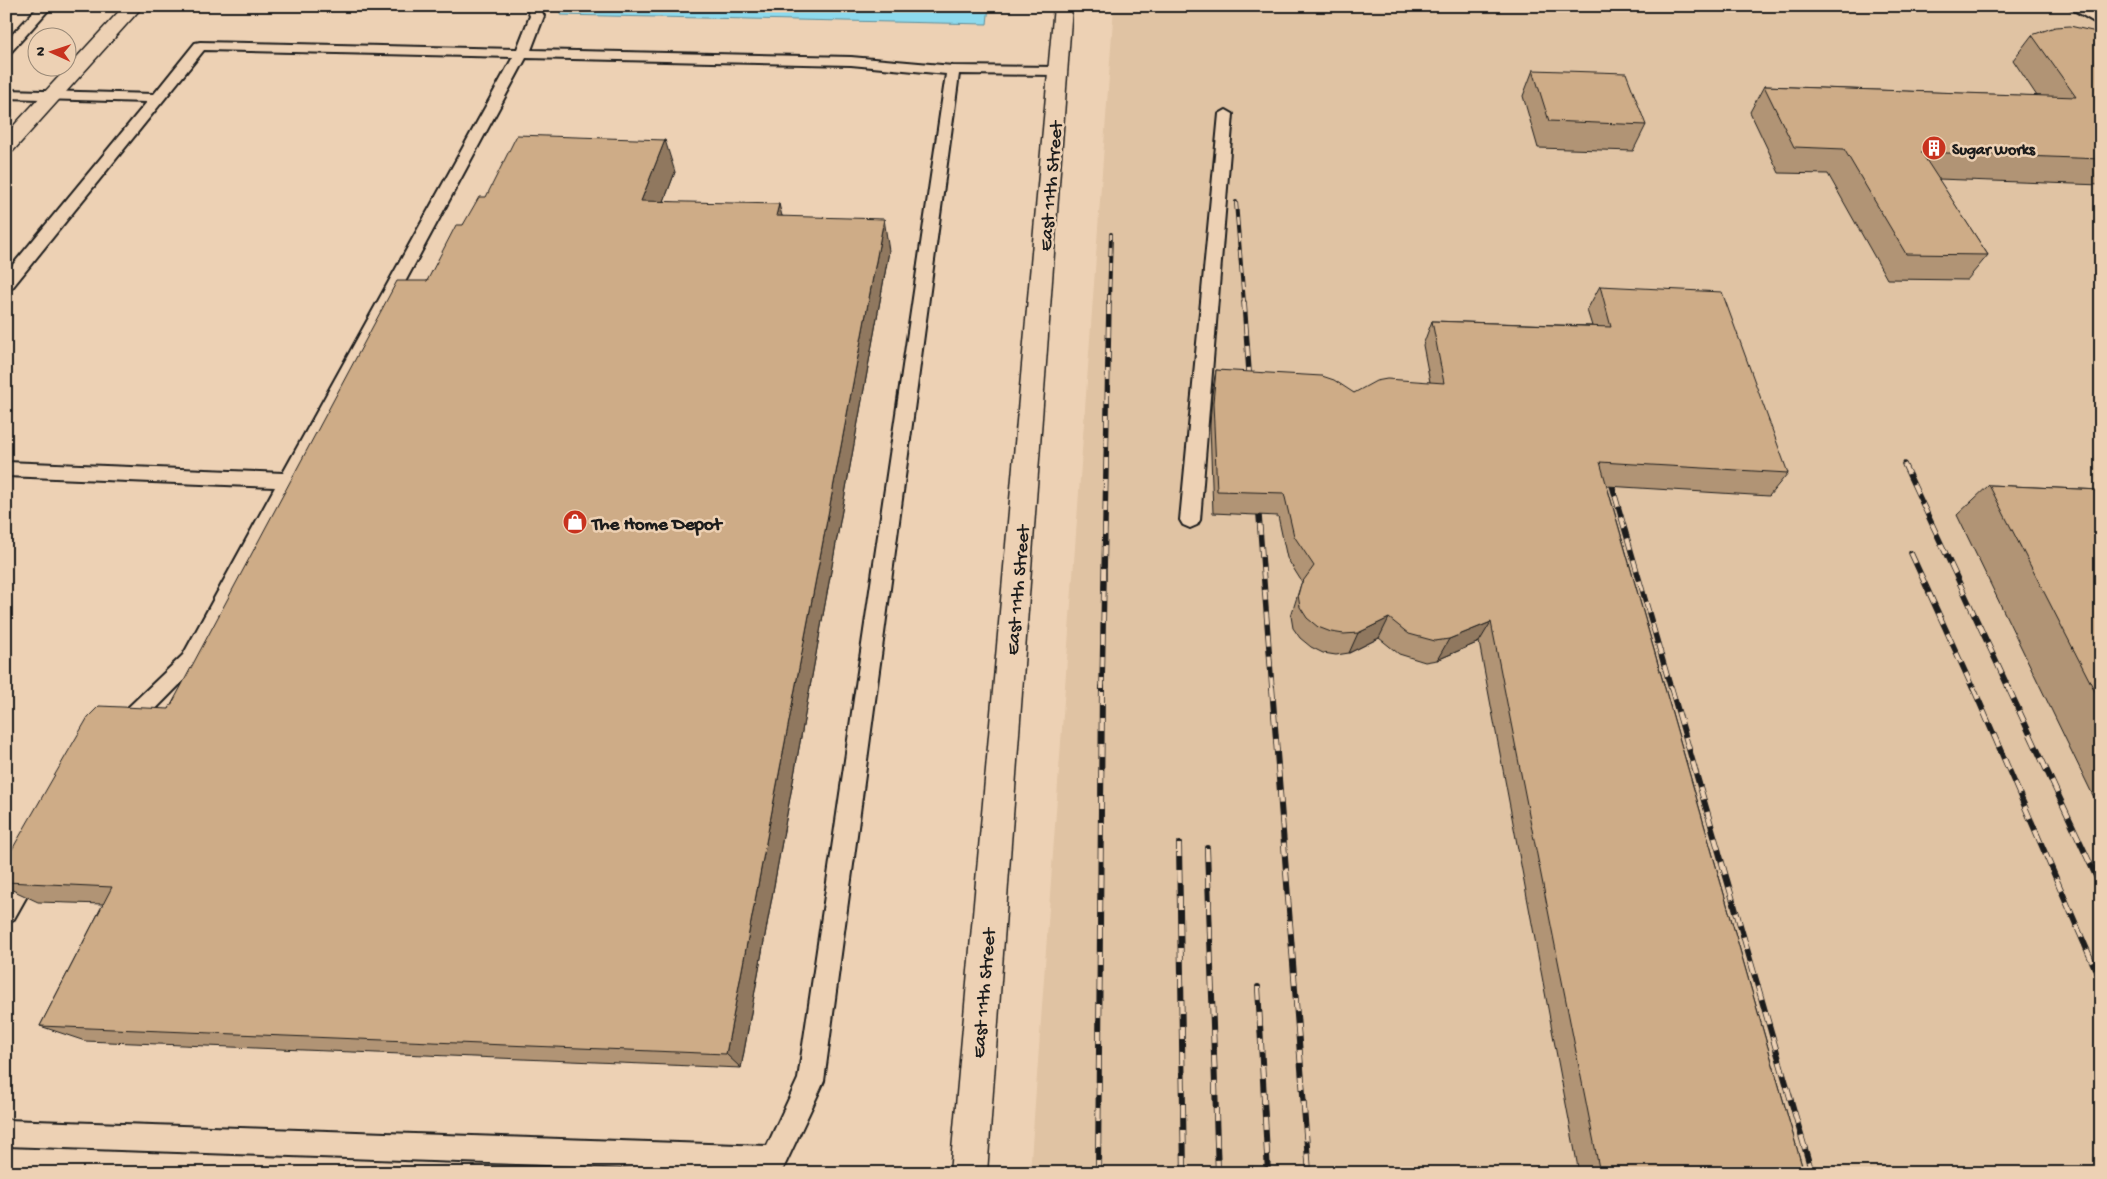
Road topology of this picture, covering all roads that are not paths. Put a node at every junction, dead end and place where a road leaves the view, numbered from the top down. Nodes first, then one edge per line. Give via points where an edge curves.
1 (46, 6) edge
2 (134, 6) edge
3 (532, 6) edge
4 (1063, 6) edge
5 (2073, 6) edge
6 (2101, 22) edge
7 (6, 49) edge
8 (520, 55) junction
9 (953, 70) junction
10 (1058, 71) junction
11 (6, 94) edge
12 (53, 95) junction
13 (158, 98) junction
14 (1226, 114) dead end
15 (6, 147) edge
16 (6, 284) edge
17 (6, 469) edge
18 (288, 480) junction
19 (1190, 520) dead end
20 (105, 744) edge
21 (39, 852) edge
22 (6, 911) edge
23 (6, 1134) edge
24 (968, 1173) edge

1 - 7 lane
2 - 12 street
3 - 8 lane via 538,16
4 - 10 street, East 11th Street
5 - 6 lane
8 - 9 lane via 851,61
8 - 13 lane via 200,46
8 - 18 lane
9 - 10 lane
9 - 23 lane via 811,1080 774,1160
10 - 24 street, East 11th Street
11 - 12 lane
12 - 13 lane
12 - 15 street
13 - 16 lane
14 - 19 lane
17 - 18 lane
18 - 20 lane via 190,661
21 - 22 lane

